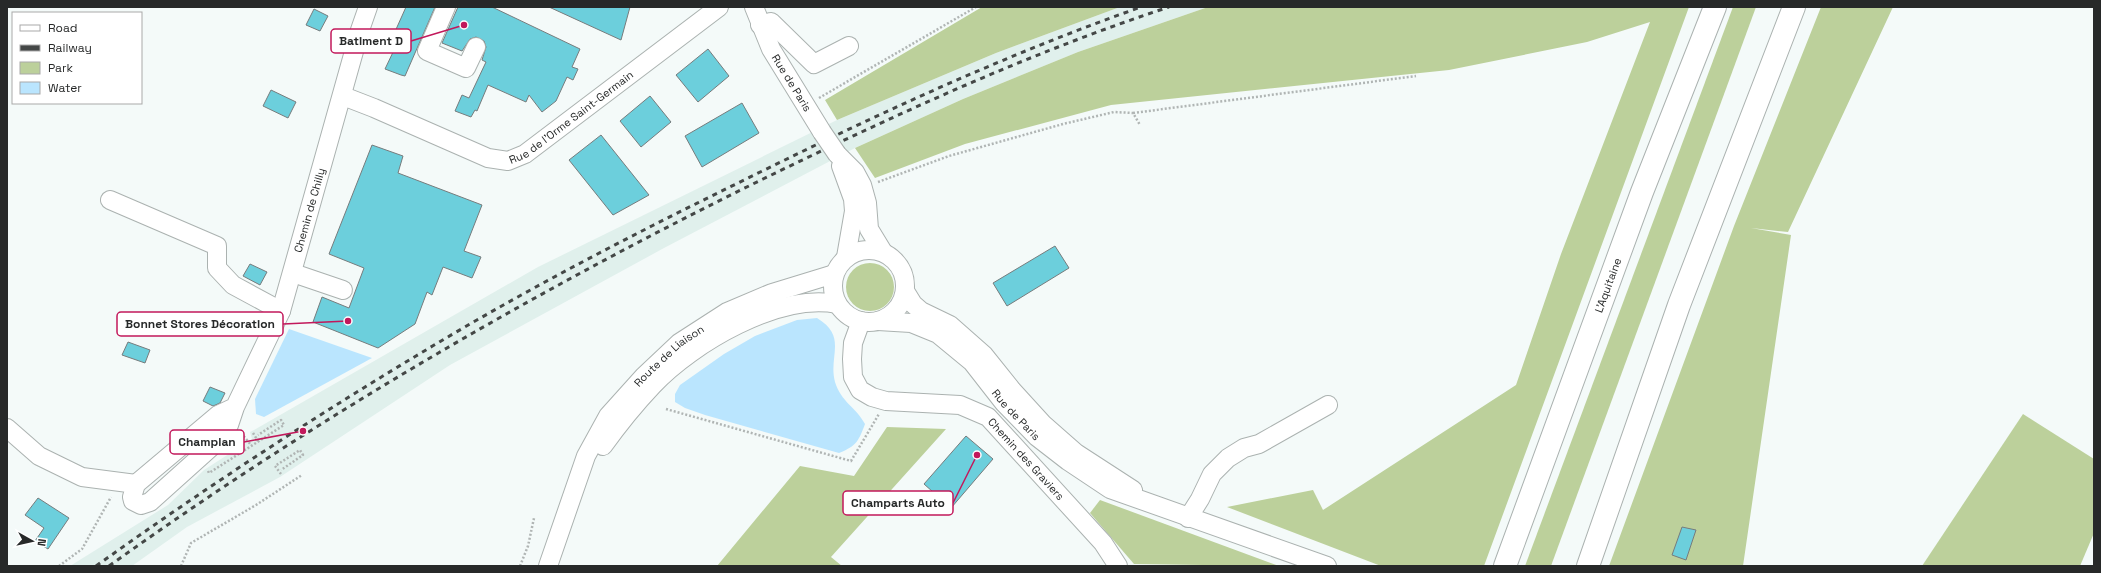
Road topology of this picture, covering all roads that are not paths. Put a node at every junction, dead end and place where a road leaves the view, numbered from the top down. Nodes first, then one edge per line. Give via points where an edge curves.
1 (368, 7) edge
2 (446, 7) edge
3 (718, 7) edge
4 (754, 7) edge
5 (1715, 7) edge
6 (1794, 7) edge
7 (760, 25) junction
8 (849, 46) dead end
9 (476, 47) dead end
10 (342, 96) junction
11 (837, 154) junction
12 (110, 200) dead end
13 (883, 252) junction
14 (846, 257) junction
15 (293, 272) junction
16 (834, 274) junction
17 (343, 290) dead end
18 (905, 291) junction
19 (837, 304) junction
20 (281, 311) junction
21 (870, 321) junction
22 (1328, 405) dead end
23 (7, 428) edge
24 (1160, 508) junction
25 (567, 509) junction
26 (1188, 518) junction
27 (548, 566) edge
28 (1118, 566) edge
29 (1327, 566) edge
30 (1505, 566) edge
31 (1588, 566) edge

1 - 10 street, Chemin de Chilly
2 - 9 street via 427,51 466,68
3 - 10 street, Rue de l'Orme Saint-Germain via 526,154 508,161 488,158
4 - 7 street, Rue de Paris
5 - 30 highway, L'Aquitaine via 1642,192
6 - 31 highway via 1682,298
7 - 8 street via 771,22 814,64
7 - 11 street, Rue de Paris, bridge via 782,69
10 - 15 street, Chemin de Chilly
11 - 13 street, Rue de Paris via 855,172 862,185 867,203 869,229
11 - 14 street, Rue de Paris via 850,187 854,211
12 - 20 street via 217,246 217,268 233,285
13 - 14 street via 870,249 857,251
13 - 18 street via 897,262 905,280
14 - 16 street
15 - 17 street
15 - 20 street, Chemin de Chilly
16 - 19 street via 833,289
16 - 25 street, Route de Liaison via 772,293 727,312 679,343 644,376 608,416 586,456
18 - 21 street via 896,310 888,317
18 - 24 street, Rue de Paris via 913,304 950,325 984,355 1043,424 1076,453
19 - 21 street via 848,315
19 - 25 street, Route de Liaison via 822,301 775,309 733,327 691,354 654,384 620,422 595,458
20 - 23 street, Chemin de Chilly via 220,440 150,502 138,505 133,501 136,484 82,477 39,456
21 - 24 street, Rue de Paris via 911,323 938,334 972,362 1004,403 1037,437 1110,489
21 - 28 street, Chemin des Graviers via 853,343 853,377 860,390 886,401 960,405 988,417 1103,543
22 - 26 street via 1228,458 1212,474
24 - 26 street, Rue de Paris
25 - 27 street, Route de Liaison
26 - 29 street, Rue de Paris

